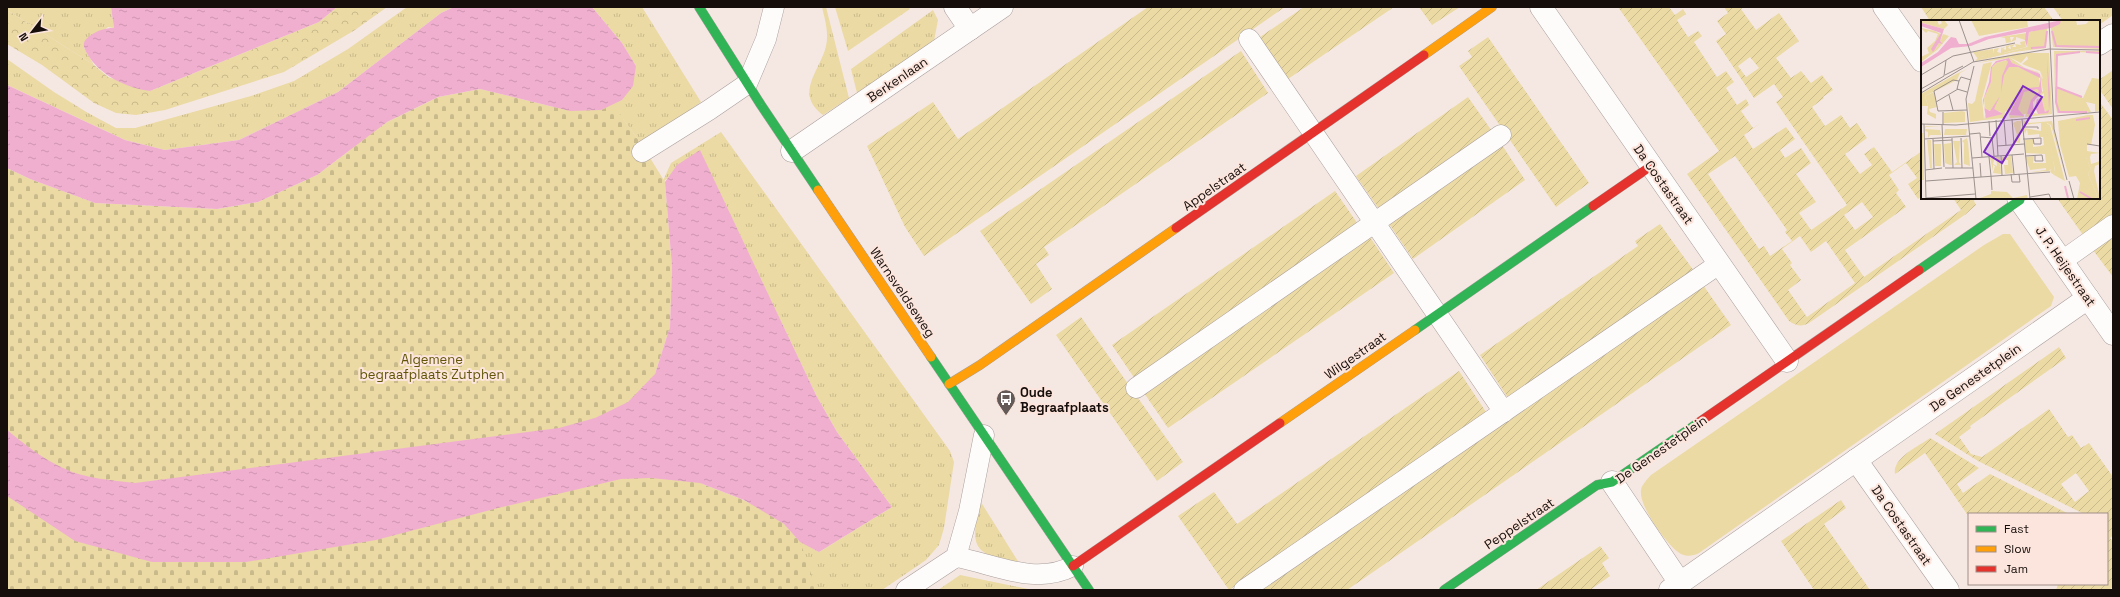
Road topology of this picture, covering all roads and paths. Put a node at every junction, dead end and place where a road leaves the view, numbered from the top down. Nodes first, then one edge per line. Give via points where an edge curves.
1 (699, 7) edge
2 (774, 7) edge
3 (955, 7) edge
4 (1002, 7) edge
5 (1492, 7) edge
6 (1541, 7) edge
7 (1884, 7) edge
8 (970, 29) junction
9 (2113, 35) edge
10 (1248, 39) dead end
11 (2100, 43) edge
12 (1921, 60) edge
13 (747, 84) junction
14 (1312, 132) junction
15 (1501, 135) dead end
16 (792, 151) junction
17 (642, 152) dead end
18 (1651, 166) junction
19 (2019, 199) edge
20 (1374, 224) junction
21 (2113, 225) edge
22 (2062, 261) junction
23 (1719, 264) junction
24 (2088, 298) junction
25 (1436, 314) junction
26 (2113, 334) edge
27 (1787, 362) junction
28 (949, 384) junction
29 (1136, 388) dead end
30 (1504, 412) junction
31 (984, 435) junction
32 (1856, 460) junction
33 (1612, 482) junction
34 (956, 557) junction
35 (1072, 566) junction
36 (1675, 586) edge
37 (906, 590) edge
38 (1089, 590) edge
39 (1244, 590) edge
40 (1444, 590) edge
41 (1948, 590) edge

1 - 13 street, Warnsveldseweg
2 - 13 lane via 766,39
3 - 8 street
4 - 8 street, Berkenlaan
5 - 14 street, Appelstraat
6 - 18 street, Da Costastraat
7 - 12 street
8 - 16 street, Berkenlaan
9 - 11 street
10 - 14 lane
13 - 16 street, Warnsveldseweg
13 - 17 lane
14 - 20 lane
14 - 28 street, Appelstraat via 986,361
15 - 20 lane
16 - 28 street, Warnsveldseweg
18 - 23 street, Da Costastraat
18 - 25 street, Wilgestraat
19 - 22 street, J. P. Heijestraat
19 - 27 street, De Genestetplein
20 - 25 lane
20 - 29 lane
21 - 22 lane
22 - 24 street, J. P. Heijestraat
23 - 27 street, Da Costastraat
23 - 30 lane
24 - 26 street, J. P. Heijestraat
24 - 32 street, De Genestetplein
25 - 30 lane
25 - 35 street, Wilgestraat
27 - 33 street, De Genestetplein
28 - 31 street, Warnsveldseweg
30 - 39 lane
31 - 34 lane via 969,511
31 - 35 street, Warnsveldseweg
32 - 36 street, De Genestetplein
32 - 41 street, Da Costastraat
33 - 36 street, De Genestetplein
33 - 40 street, Peppelstraat via 1597,485
34 - 35 lane via 1032,574 1052,574
34 - 37 lane
35 - 38 street, Warnsveldseweg

